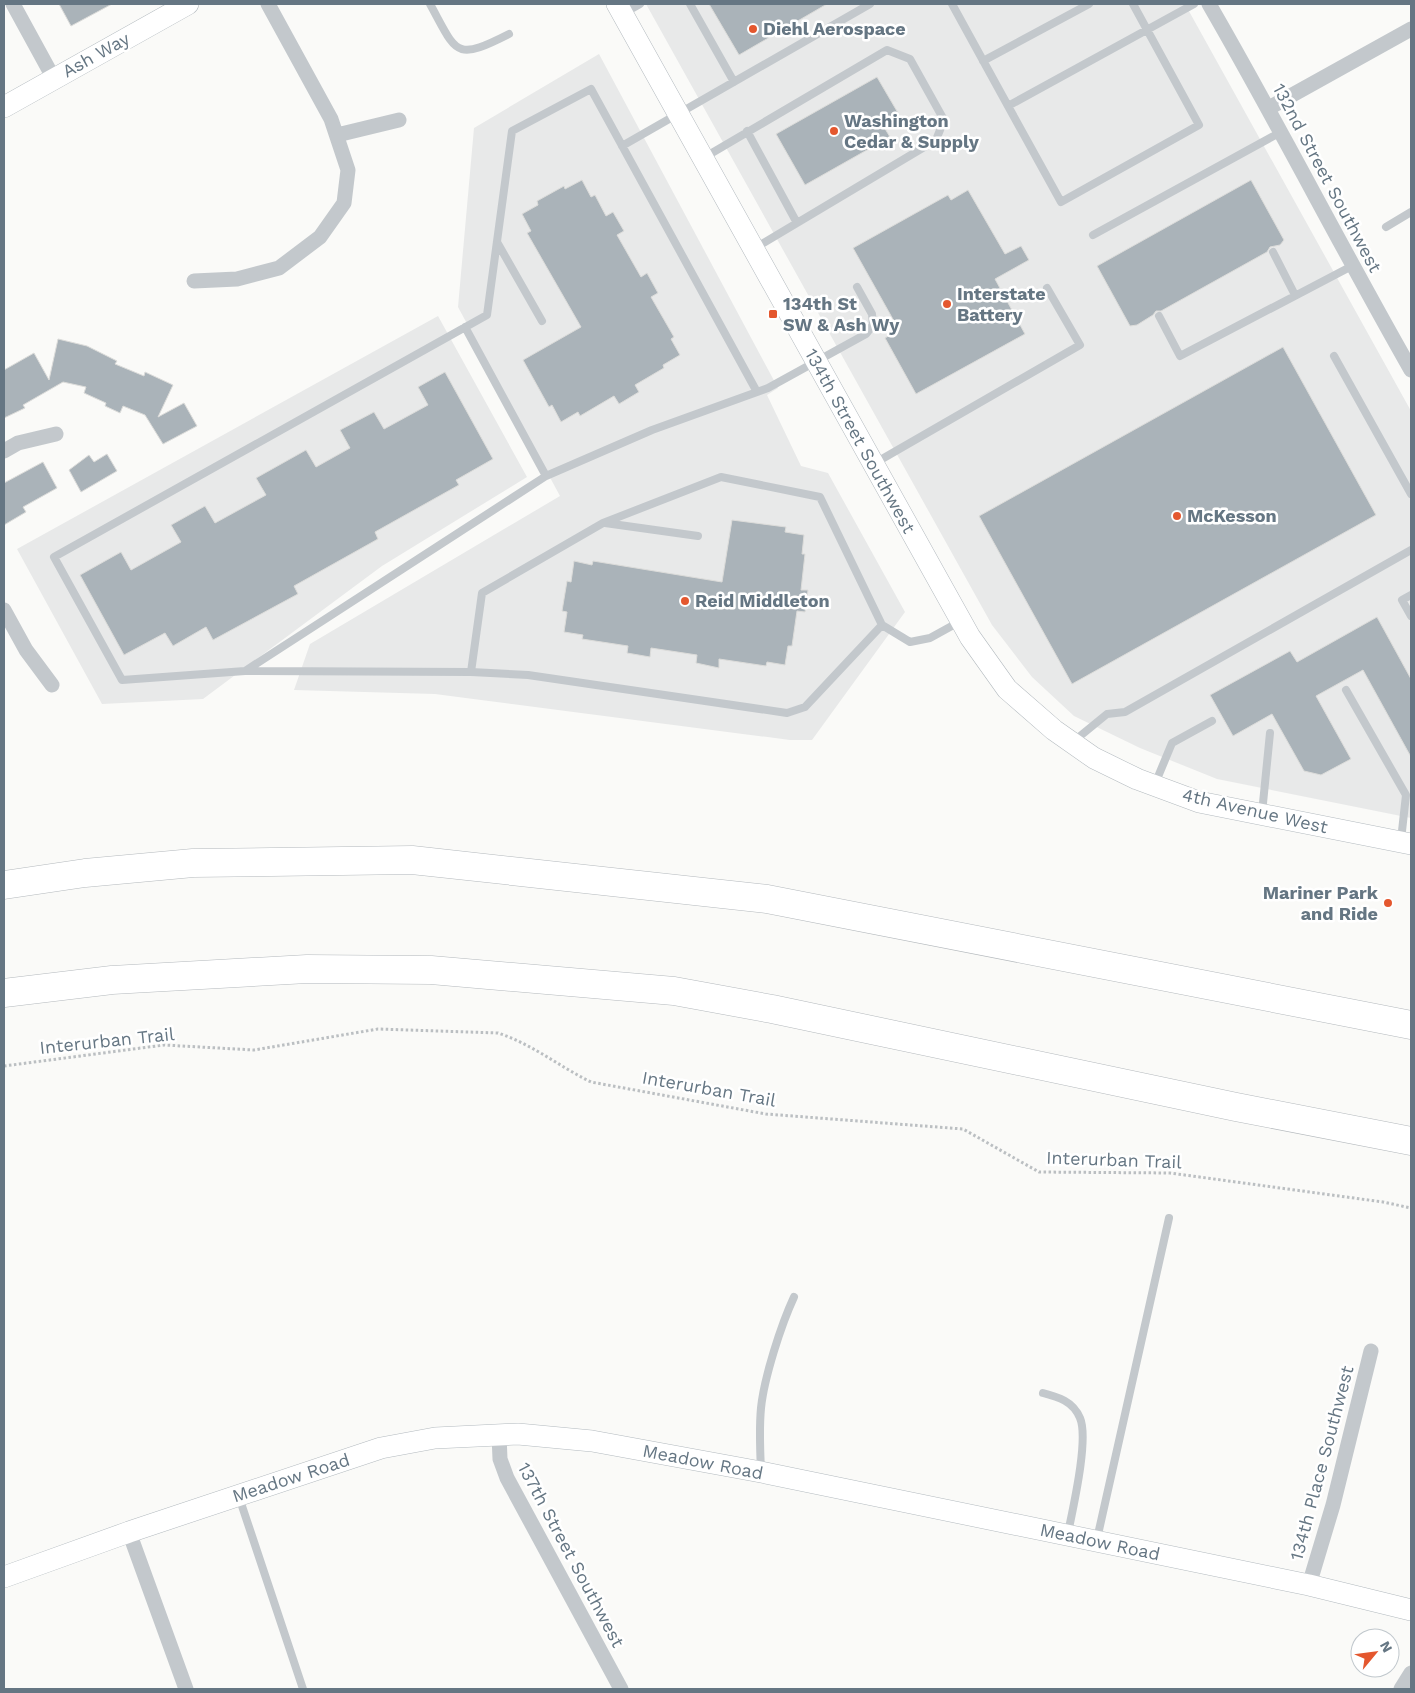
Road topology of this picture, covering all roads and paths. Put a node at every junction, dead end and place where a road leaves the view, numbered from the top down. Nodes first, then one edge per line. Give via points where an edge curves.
1 (13, 4) edge
2 (188, 4) edge
3 (268, 4) edge
4 (430, 4) edge
5 (690, 4) edge
6 (870, 4) edge
7 (952, 4) edge
8 (1089, 4) edge
9 (1133, 4) edge
10 (1194, 4) edge
11 (1209, 4) edge
12 (626, 7) edge
13 (1411, 29) edge
14 (1147, 30) junction
15 (508, 34) dead end
16 (983, 61) junction
17 (54, 79) junction
18 (734, 82) junction
19 (1008, 106) junction
20 (4, 107) edge
21 (1269, 108) junction
22 (678, 114) junction
23 (399, 120) dead end
24 (747, 131) junction
25 (1281, 132) junction
26 (337, 136) junction
27 (622, 146) junction
28 (703, 158) junction
29 (1411, 212) edge
30 (797, 223) junction
31 (1386, 227) dead end
32 (1093, 235) dead end
33 (497, 242) junction
34 (753, 249) junction
35 (1273, 252) dead end
36 (1352, 266) junction
37 (194, 281) dead end
38 (857, 287) dead end
39 (1048, 288) dead end
40 (1295, 295) junction
41 (1159, 316) dead end
42 (542, 321) dead end
43 (465, 328) junction
44 (1334, 356) dead end
45 (816, 362) junction
46 (1411, 370) edge
47 (757, 392) junction
48 (56, 434) dead end
49 (4, 451) edge
50 (873, 464) junction
51 (546, 476) junction
52 (1411, 494) edge
53 (603, 523) junction
54 (698, 536) dead end
55 (1411, 550) edge
56 (1411, 595) edge
57 (4, 610) edge
58 (1411, 616) edge
59 (960, 621) junction
60 (882, 625) junction
61 (245, 671) junction
62 (471, 672) junction
63 (52, 685) dead end
64 (1346, 690) dead end
65 (1212, 721) dead end
66 (1054, 730) joint
67 (1270, 733) dead end
68 (1072, 743) junction
69 (1155, 786) junction
70 (1262, 815) junction
71 (1406, 843) edge
72 (4, 886) edge
73 (4, 993) edge
74 (1411, 1025) edge
75 (4, 1066) edge
76 (1411, 1141) edge
77 (1411, 1208) edge
78 (1169, 1218) dead end
79 (794, 1297) dead end
80 (1370, 1351) dead end
81 (1043, 1393) dead end
82 (499, 1435) junction
83 (761, 1472) junction
84 (238, 1495) junction
85 (129, 1532) junction
86 (1068, 1535) junction
87 (1097, 1541) junction
88 (4, 1578) edge
89 (1309, 1584) junction
90 (1411, 1610) edge
91 (1411, 1673) edge
92 (186, 1689) edge
93 (303, 1689) edge
94 (621, 1689) edge
95 (1401, 1689) edge

1 - 17 street
2 - 17 street, Ash Way
3 - 26 street via 332,119
4 - 15 lane via 450,41 460,48 473,50
5 - 18 lane
6 - 18 lane
7 - 16 lane
8 - 16 lane
9 - 14 lane
10 - 14 lane
11 - 21 street, 132nd Street Southwest
12 - 22 street, 134th Street Southwest
13 - 21 street
14 - 19 lane
14 - 19 lane via 1199,125 1061,202
16 - 19 lane
17 - 20 street, Ash Way
18 - 22 lane
21 - 25 street, 132nd Street Southwest
22 - 27 lane
22 - 28 street, 134th Street Southwest
23 - 26 street
24 - 28 lane
24 - 30 lane
24 - 30 lane via 886,50 910,59 944,120 936,140
25 - 32 lane
25 - 36 street, 132nd Street Southwest
26 - 37 street via 348,170 344,203 320,237 278,268 237,279
27 - 33 lane via 591,89 512,131
27 - 47 lane
28 - 34 street, 134th Street Southwest
29 - 31 lane
30 - 34 lane
33 - 42 lane
33 - 43 lane via 487,315
34 - 45 street, 134th Street Southwest
35 - 40 lane
36 - 40 lane
36 - 46 street, 132nd Street Southwest
38 - 45 lane via 872,314 873,326 866,334
39 - 50 lane via 1080,345
40 - 41 lane via 1180,356
43 - 51 lane
43 - 61 lane via 54,557 122,680
44 - 52 lane
45 - 47 lane
45 - 50 street, 134th Street Southwest
47 - 51 lane via 652,430
48 - 49 street via 18,443
50 - 59 street, 134th Street Southwest
51 - 61 lane
53 - 54 lane
53 - 60 lane via 721,477 820,497
53 - 62 lane via 482,593
55 - 68 lane via 1125,712 1107,714
56 - 58 lane via 1402,600
57 - 63 street via 26,650
59 - 60 lane via 930,638 910,642
59 - 66 street, 134th Street Southwest via 1007,689
60 - 62 lane via 805,707 787,713 528,675
61 - 62 lane
64 - 71 lane via 1406,796
65 - 69 lane via 1172,744
66 - 68 street, 4th Avenue West
67 - 70 lane
68 - 69 street, 4th Avenue West via 1094,758
69 - 70 street, 4th Avenue West via 1198,802
70 - 71 street, 4th Avenue West
72 - 74 highway via 85,873 193,863 412,860 766,899
73 - 76 highway via 112,980 307,969 431,970 674,991
75 - 77 path, Interurban Trail via 164,1045 254,1050 378,1030 498,1033 516,1039 591,1082 766,1114 963,1129 1039,1172 1170,1173
78 - 87 lane
79 - 83 lane via 768,1374 761,1407
80 - 89 street, 134th Place Southwest
81 - 86 lane via 1064,1398 1080,1418 1083,1443
82 - 83 street, Meadow Road via 592,1441
82 - 84 street, Meadow Road via 435,1438 381,1448
82 - 94 street, 137th Street Southwest via 500,1459 507,1478
83 - 86 street, Meadow Road
84 - 85 street, Meadow Road
84 - 93 lane
85 - 88 street, Meadow Road
85 - 92 street
86 - 87 street, Meadow Road
87 - 89 street, Meadow Road
89 - 90 street, Meadow Road
91 - 95 street

